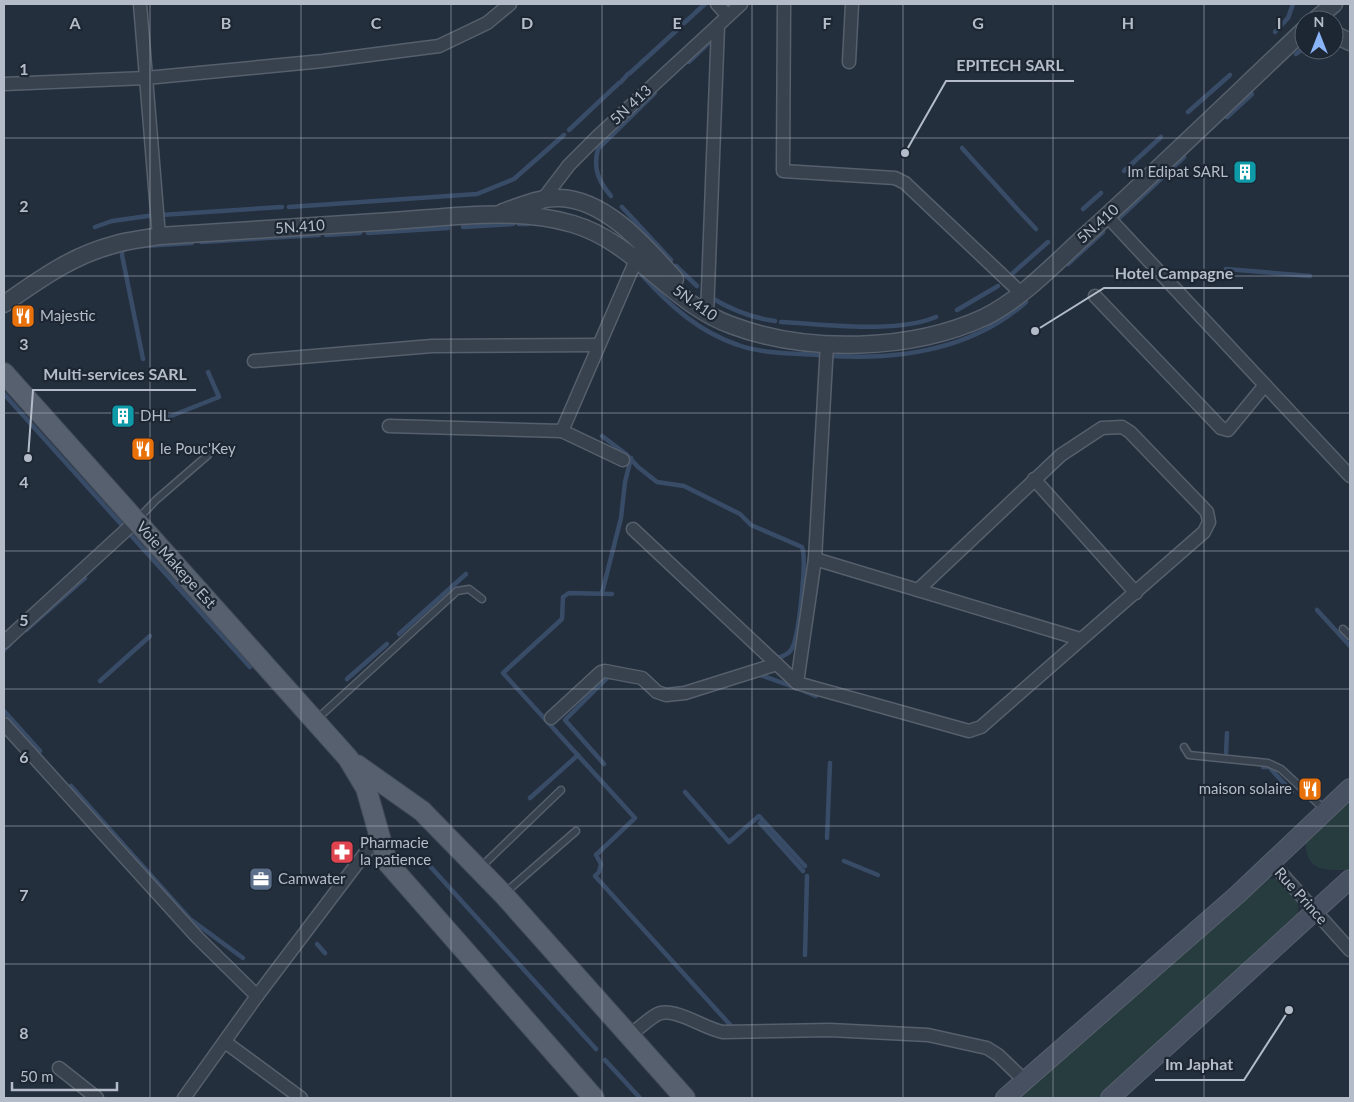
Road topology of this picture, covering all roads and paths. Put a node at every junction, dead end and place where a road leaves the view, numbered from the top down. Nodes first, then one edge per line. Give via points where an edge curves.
1 (140, 4) edge
2 (510, 4) edge
3 (717, 4) edge
4 (741, 4) edge
5 (784, 4) edge
6 (852, 4) edge
7 (728, 16) junction
8 (718, 26) junction
9 (1294, 39) edge
10 (849, 62) dead end
11 (146, 78) junction
12 (4, 84) edge
13 (540, 199) junction
14 (496, 214) junction
15 (1107, 216) junction
16 (536, 217) junction
17 (159, 236) junction
18 (639, 252) junction
19 (1021, 293) junction
20 (1095, 296) dead end
21 (4, 304) edge
22 (702, 311) junction
23 (827, 344) junction
24 (598, 345) junction
25 (254, 362) dead end
26 (4, 373) edge
27 (1265, 384) junction
28 (389, 426) dead end
29 (562, 431) junction
30 (208, 455) dead end
31 (623, 460) dead end
32 (1350, 476) edge
33 (1034, 478) junction
34 (136, 521) junction
35 (633, 529) dead end
36 (815, 559) junction
37 (918, 590) junction
38 (1136, 593) junction
39 (482, 599) dead end
40 (1344, 629) dead end
41 (1350, 636) edge
42 (1080, 640) junction
43 (4, 642) edge
44 (777, 664) junction
45 (797, 683) junction
46 (551, 718) dead end
47 (316, 720) junction
48 (4, 724) edge
49 (1184, 747) dead end
50 (348, 758) junction
51 (1350, 788) edge
52 (561, 790) dead end
53 (1326, 811) junction
54 (576, 831) dead end
55 (378, 836) junction
56 (1272, 863) junction
57 (479, 869) junction
58 (1350, 879) edge
59 (503, 894) junction
60 (1316, 911) junction
61 (1350, 950) edge
62 (257, 996) junction
63 (628, 1037) junction
64 (225, 1042) junction
65 (59, 1068) dead end
66 (1025, 1081) junction
67 (96, 1098) edge
68 (184, 1098) edge
69 (302, 1098) edge
70 (594, 1098) edge
71 (685, 1098) edge
72 (1005, 1098) edge
73 (1110, 1098) edge

1 - 11 street
2 - 11 street via 486,23 438,46
3 - 7 street
4 - 7 street, 5N 413
5 - 19 street via 783,171 895,178 905,183
6 - 10 street
7 - 8 street, 5N 413
8 - 13 street, 5N 413 via 596,138
8 - 22 street
9 - 15 street, 5N.410
11 - 12 street
11 - 17 street
13 - 14 street
13 - 16 street
13 - 18 street via 578,201 598,210 621,225
14 - 16 street, 5N.410
14 - 17 street, 5N.410
15 - 19 street, 5N.410
15 - 27 street
16 - 18 street, 5N.410 via 575,224
17 - 21 street, 5N.410 via 114,244 85,254 57,267
18 - 22 street, 5N.410
18 - 24 street
19 - 23 street, 5N.410 via 989,315 924,338
20 - 27 street via 1220,428 1228,430
22 - 23 street, 5N.410 via 732,326 774,337
23 - 36 street
24 - 25 street via 432,346
24 - 29 street
26 - 34 main road, Voie Makepe Est
27 - 32 street
28 - 29 street
29 - 31 street
30 - 34 lane
33 - 37 street
33 - 38 street
33 - 38 street via 1061,455 1102,428 1122,428 1130,432 1207,512 1209,522 1204,532
34 - 43 street
34 - 47 main road, Voie Makepe Est
35 - 44 street
36 - 37 street
36 - 45 street
37 - 42 street
38 - 42 street
39 - 47 lane via 469,589 457,591
40 - 41 lane
42 - 45 street via 981,727 970,731
44 - 45 street
44 - 46 street via 685,693 666,695 657,692 642,678 605,671
47 - 50 main road, Voie Makepe Est
48 - 62 street via 197,937
49 - 53 lane via 1188,755 1268,763 1281,769
50 - 55 main road via 366,788
50 - 57 main road via 422,810
51 - 53 main road
52 - 57 lane
53 - 56 main road
54 - 59 lane
55 - 62 street
55 - 70 main road via 387,862
56 - 60 street, Rue Prince
56 - 66 main road
57 - 59 main road
58 - 60 main road
59 - 63 main road
60 - 61 street, Rue Prince
60 - 73 main road
62 - 64 street
63 - 66 street via 657,1014 666,1012 723,1032 830,1030 928,1034 987,1048
63 - 71 main road
64 - 68 street
64 - 69 street
65 - 67 street
66 - 72 main road

